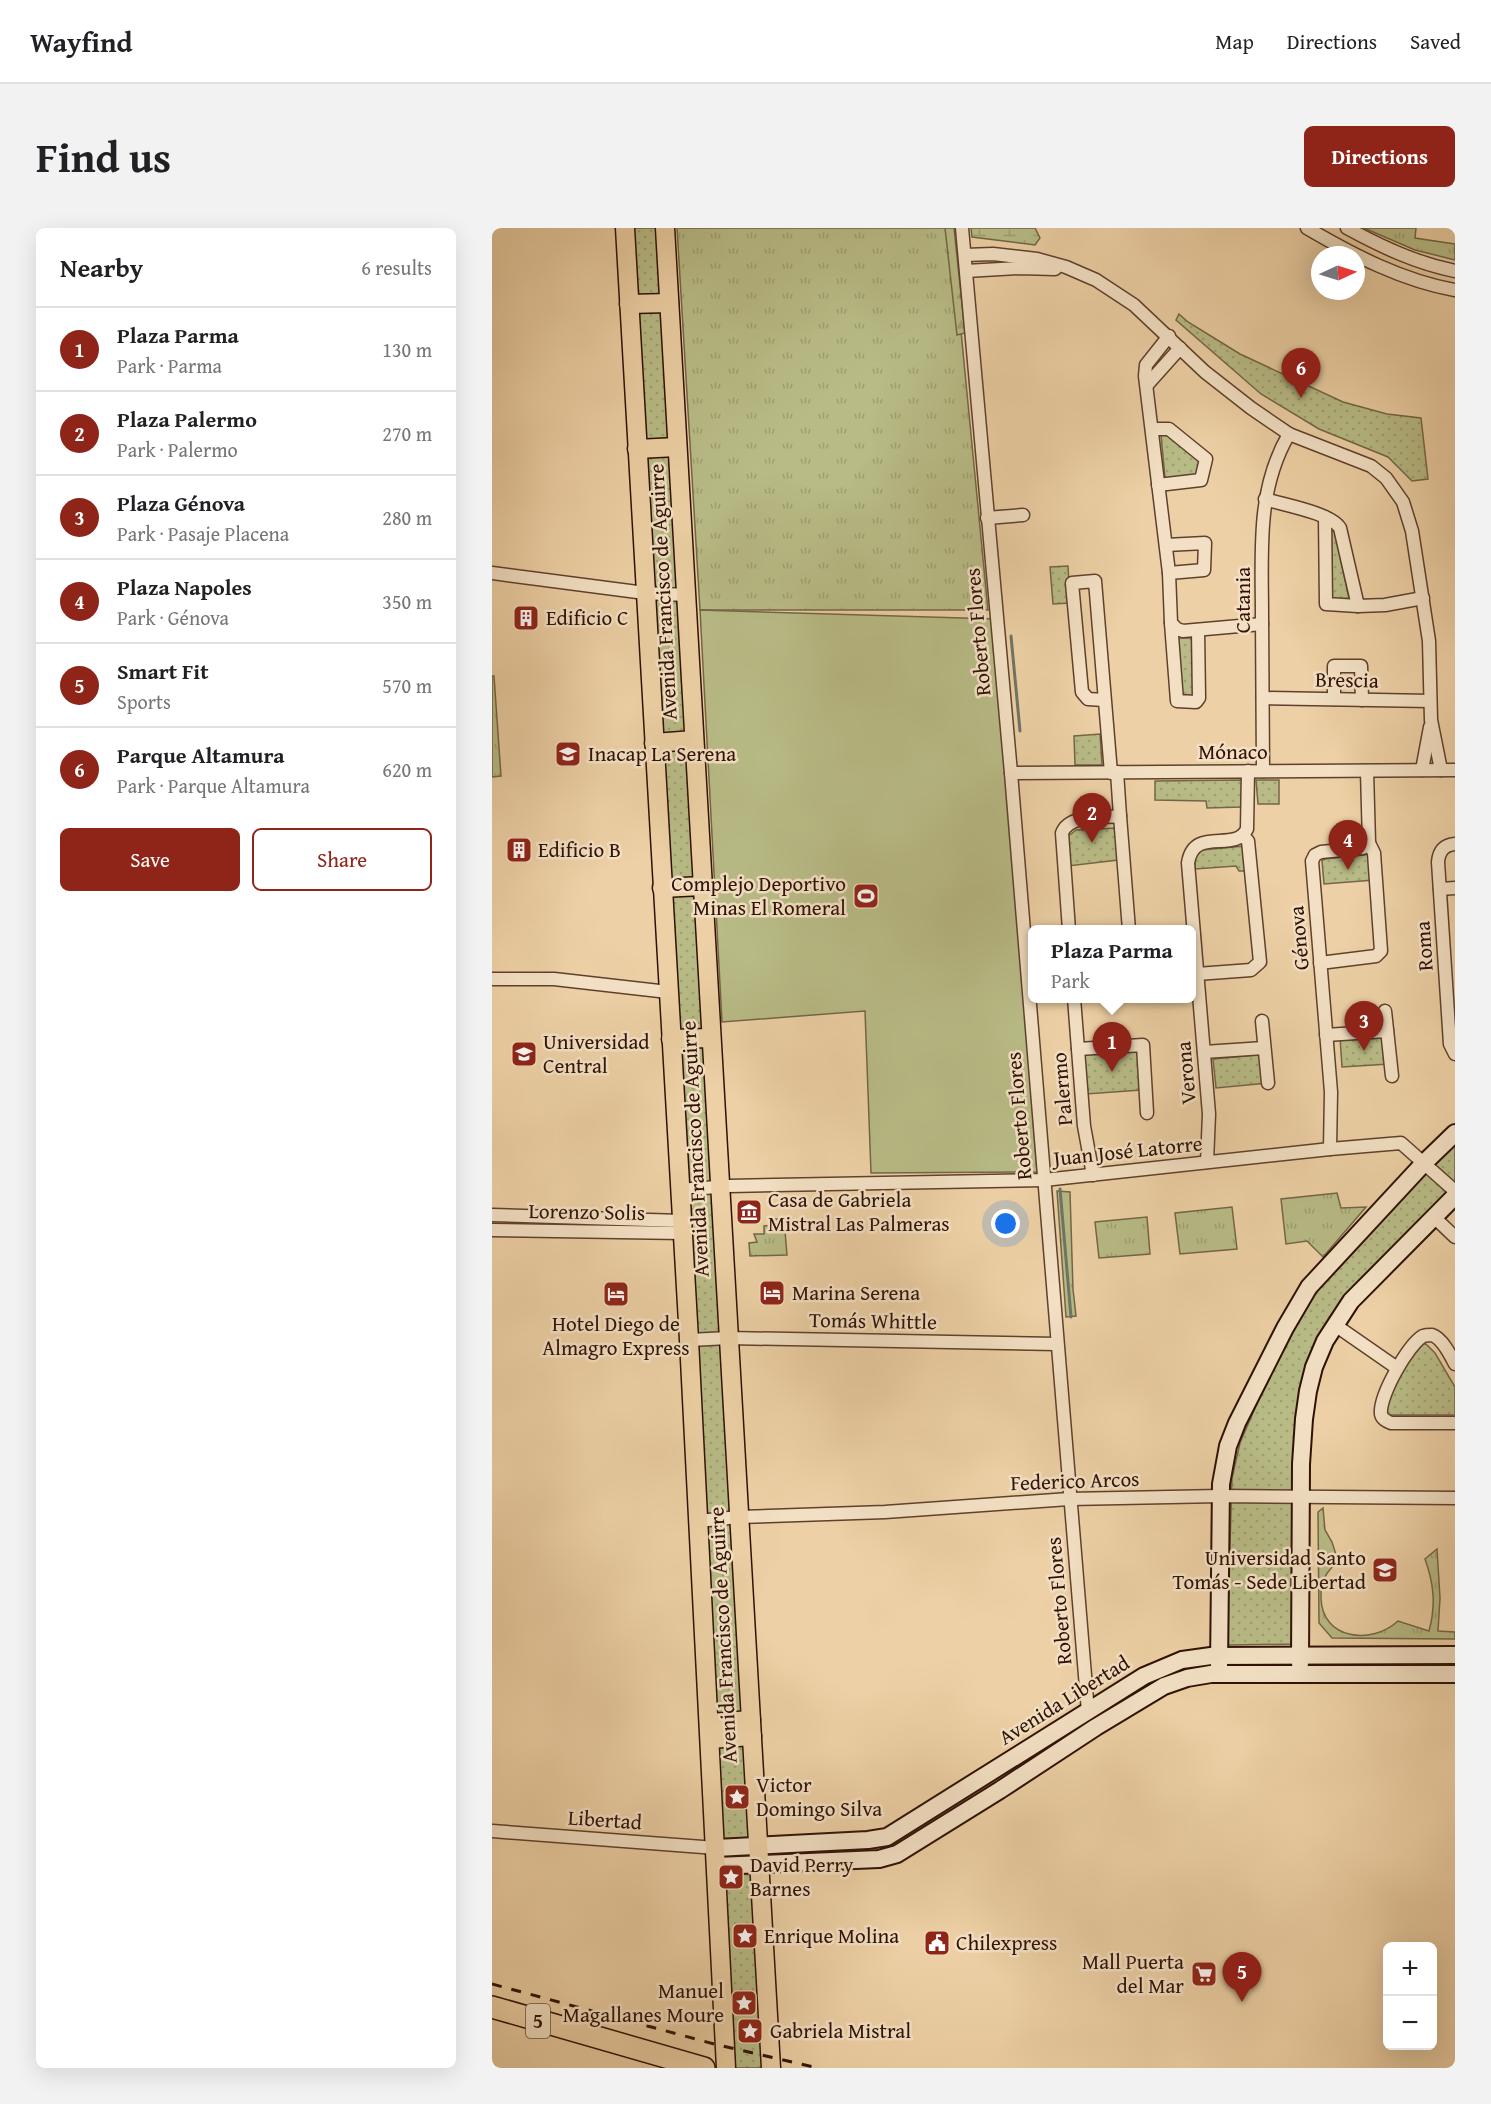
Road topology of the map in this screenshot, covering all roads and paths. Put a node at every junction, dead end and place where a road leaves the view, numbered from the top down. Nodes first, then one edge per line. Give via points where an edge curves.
1 (625, 228) edge
2 (665, 228) edge
3 (962, 228) edge
4 (1307, 228) edge
5 (1347, 228) edge
6 (965, 255) junction
7 (1402, 256) junction
8 (966, 271) junction
9 (1455, 271) edge
10 (1395, 272) junction
11 (1080, 273) junction
12 (1455, 290) edge
13 (669, 303) junction
14 (629, 304) junction
15 (1169, 336) junction
16 (1180, 348) junction
17 (1147, 385) junction
18 (1152, 429) junction
19 (1289, 434) junction
20 (678, 447) junction
21 (637, 449) junction
22 (1158, 485) junction
23 (1265, 499) junction
24 (1023, 515) dead end
25 (1325, 517) junction
26 (987, 518) junction
27 (1166, 545) junction
28 (492, 573) edge
29 (1169, 573) junction
30 (645, 593) junction
31 (686, 595) junction
32 (1423, 598) junction
33 (1358, 606) junction
34 (1172, 623) junction
35 (1262, 624) junction
36 (1197, 630) junction
37 (1263, 698) junction
38 (1334, 699) junction
39 (1104, 700) junction
40 (1362, 700) junction
41 (1430, 700) junction
42 (1431, 720) junction
43 (694, 740) junction
44 (654, 743) junction
45 (1422, 770) junction
46 (1441, 770) junction
47 (1455, 770) edge
48 (1248, 771) junction
49 (1263, 771) junction
50 (1367, 771) junction
51 (1114, 772) junction
52 (1011, 773) junction
53 (1120, 816) junction
54 (1243, 836) junction
55 (1369, 843) junction
56 (1455, 844) edge
57 (702, 886) junction
58 (662, 888) junction
59 (1455, 888) edge
60 (1440, 889) junction
61 (1069, 925) edge
62 (1129, 925) edge
63 (1194, 925) edge
64 (1196, 960) edge
65 (1320, 963) junction
66 (1450, 963) edge
67 (1197, 974) junction
68 (492, 979) edge
69 (1028, 983) edge
70 (668, 992) junction
71 (1030, 1003) edge
72 (1074, 1003) edge
73 (1385, 1011) dead end
74 (1452, 1019) edge
75 (1262, 1021) dead end
76 (1387, 1031) junction
77 (1326, 1035) junction
78 (711, 1038) junction
79 (671, 1039) junction
80 (1264, 1048) junction
81 (1078, 1049) junction
82 (1204, 1052) junction
83 (1455, 1054) edge
84 (1392, 1076) dead end
85 (1268, 1083) dead end
86 (1147, 1113) dead end
87 (1455, 1133) edge
88 (1330, 1149) junction
89 (1207, 1162) junction
90 (1424, 1163) junction
91 (1093, 1175) junction
92 (1044, 1180) junction
93 (720, 1186) junction
94 (679, 1190) junction
95 (1455, 1191) edge
96 (1455, 1196) edge
97 (492, 1215) edge
98 (1434, 1217) junction
99 (681, 1227) junction
100 (492, 1230) edge
101 (1455, 1237) edge
102 (1335, 1325) junction
103 (729, 1338) junction
104 (689, 1340) junction
105 (1056, 1344) junction
106 (1455, 1364) edge
107 (1397, 1368) junction
108 (1455, 1423) edge
109 (1220, 1496) junction
110 (1301, 1498) junction
111 (1455, 1498) edge
112 (1070, 1499) junction
113 (739, 1517) junction
114 (698, 1521) junction
115 (1300, 1655) junction
116 (1455, 1655) edge
117 (1219, 1656) junction
118 (1219, 1674) junction
119 (1300, 1674) junction
120 (1455, 1674) edge
121 (1088, 1712) junction
122 (751, 1728) junction
123 (710, 1731) junction
124 (492, 1831) edge
125 (758, 1846) junction
126 (716, 1857) junction
127 (759, 1865) junction
128 (492, 2007) edge
129 (704, 2068) edge
130 (726, 2068) edge
131 (771, 2068) edge

1 - 14 main road, Avenida Francisco de Aguirre
2 - 13 main road, Avenida Francisco de Aguirre
3 - 6 street, Roberto Flores
4 - 10 street
5 - 7 street
6 - 8 street, Roberto Flores
6 - 11 street via 1022,256
7 - 9 street
7 - 10 street
8 - 11 street via 1020,268
8 - 26 street, Roberto Flores
10 - 12 street
11 - 15 street via 1125,298
13 - 14 main road
13 - 20 main road, Avenida Francisco de Aguirre
14 - 21 main road, Avenida Francisco de Aguirre
15 - 16 street
15 - 17 street via 1146,365
16 - 17 street
16 - 19 street via 1204,372
17 - 18 street
18 - 22 street
18 - 22 street via 1169,429 1206,459 1201,480
19 - 23 street, Catania via 1275,460
19 - 32 street via 1371,466 1392,486 1410,521
20 - 21 main road
20 - 31 main road, Avenida Francisco de Aguirre
21 - 30 main road, Avenida Francisco de Aguirre
22 - 27 street
23 - 25 street
23 - 35 street, Catania
24 - 26 street
25 - 33 street via 1340,528
25 - 33 street via 1326,604
26 - 52 street, Roberto Flores
27 - 29 street
27 - 29 street via 1205,543 1204,570
28 - 30 street
29 - 34 street
30 - 31 street
30 - 44 main road, Avenida Francisco de Aguirre
31 - 43 main road, Avenida Francisco de Aguirre
32 - 33 street
32 - 41 street via 1429,641
34 - 36 street via 1183,631
34 - 36 street via 1177,701 1196,702 1199,698
35 - 36 street
35 - 37 street, Catania
37 - 38 street, Brescia
37 - 49 street, Catania
38 - 40 street, Brescia
38 - 40 street via 1334,666 1361,666
39 - 39 street via 1095,581 1072,583 1082,692 1088,699
39 - 51 street
40 - 41 street, Brescia
41 - 42 street
42 - 45 street
42 - 46 street
43 - 44 main road
43 - 57 main road, Avenida Francisco de Aguirre
44 - 58 main road, Avenida Francisco de Aguirre
45 - 46 street, Mónaco
45 - 50 street, Mónaco
46 - 47 street, Mónaco
48 - 49 street, Mónaco
48 - 51 street, Mónaco
48 - 54 street via 1247,829
49 - 50 street, Mónaco
50 - 55 street
51 - 52 street, Mónaco
51 - 53 street
52 - 69 street, Roberto Flores
53 - 61 street via 1074,820 1063,829
53 - 62 street
54 - 63 street, Verona via 1202,843 1189,858
54 - 67 street via 1248,842 1260,962 1251,970
55 - 65 street, Génova via 1363,848 1321,852 1313,858
55 - 65 street via 1374,853 1381,951 1376,956
56 - 60 street, Roma via 1444,847 1439,854
57 - 58 main road
57 - 78 main road, Avenida Francisco de Aguirre
58 - 70 main road, Avenida Francisco de Aguirre
59 - 60 street
60 - 66 street, Roma
64 - 67 street, Verona
65 - 77 street, Génova
66 - 74 street, Roma
67 - 82 street, Verona
68 - 70 street via 554,979
70 - 79 main road, Avenida Francisco de Aguirre
71 - 92 street, Roberto Flores
72 - 81 street, Palermo
73 - 76 street
74 - 83 street, Roma via 1450,1044
75 - 80 street
76 - 77 street
76 - 84 street
77 - 88 street, Génova
78 - 79 main road
78 - 93 main road, Avenida Francisco de Aguirre
79 - 94 main road, Avenida Francisco de Aguirre
80 - 82 street
80 - 85 street
81 - 86 street via 1143,1045
81 - 91 street, Palermo via 1084,1126
82 - 89 street, Verona via 1209,1114
87 - 90 street
88 - 89 street, Juan José Latorre
88 - 90 street, Juan José Latorre via 1401,1143
89 - 91 street, Juan José Latorre
90 - 95 street, Juan José Latorre
90 - 109 street via 1323,1271 1299,1303 1232,1434
91 - 92 street, Juan José Latorre
92 - 93 street, Juan José Latorre
92 - 105 street, Roberto Flores
93 - 94 street, Juan José Latorre
93 - 103 main road, Avenida Francisco de Aguirre
94 - 99 main road, Avenida Francisco de Aguirre
96 - 98 street
97 - 99 street, Lorenzo Solis
98 - 101 street
98 - 102 street via 1352,1301
99 - 100 street, Lorenzo Solis
99 - 104 main road, Avenida Francisco de Aguirre
102 - 107 street
102 - 110 street via 1314,1367 1308,1391
103 - 104 street, Tomás Whittle
103 - 105 street, Tomás Whittle
103 - 113 main road, Avenida Francisco de Aguirre
104 - 114 main road, Avenida Francisco de Aguirre
105 - 112 street, Roberto Flores
106 - 107 street via 1439,1339 1430,1335 1421,1338
107 - 108 street via 1385,1394 1381,1413 1385,1420
109 - 110 street, Federico Arcos
109 - 112 street, Federico Arcos
109 - 117 street
110 - 111 street, Federico Arcos
110 - 115 street
112 - 113 street, Federico Arcos
112 - 121 street, Roberto Flores
113 - 114 street, Federico Arcos
113 - 122 main road, Avenida Francisco de Aguirre
114 - 123 main road, Avenida Francisco de Aguirre
115 - 116 street, Avenida Libertad
115 - 117 street, Avenida Libertad
115 - 119 street
117 - 118 street
117 - 121 street, Avenida Libertad via 1169,1664
118 - 119 street, Avenida Libertad
118 - 127 street, Avenida Libertad via 1164,1686 897,1854
119 - 120 street, Avenida Libertad
121 - 125 street, Avenida Libertad via 887,1837
122 - 123 main road
122 - 125 main road, Avenida Francisco de Aguirre
123 - 126 main road, Avenida Francisco de Aguirre
124 - 126 street, Libertad
125 - 126 street, Avenida Libertad
125 - 127 main road, Avenida Francisco de Aguirre
126 - 127 street, Avenida Libertad
126 - 130 main road, Avenida Francisco de Aguirre
127 - 131 main road, Avenida Francisco de Aguirre
128 - 129 highway, 5

